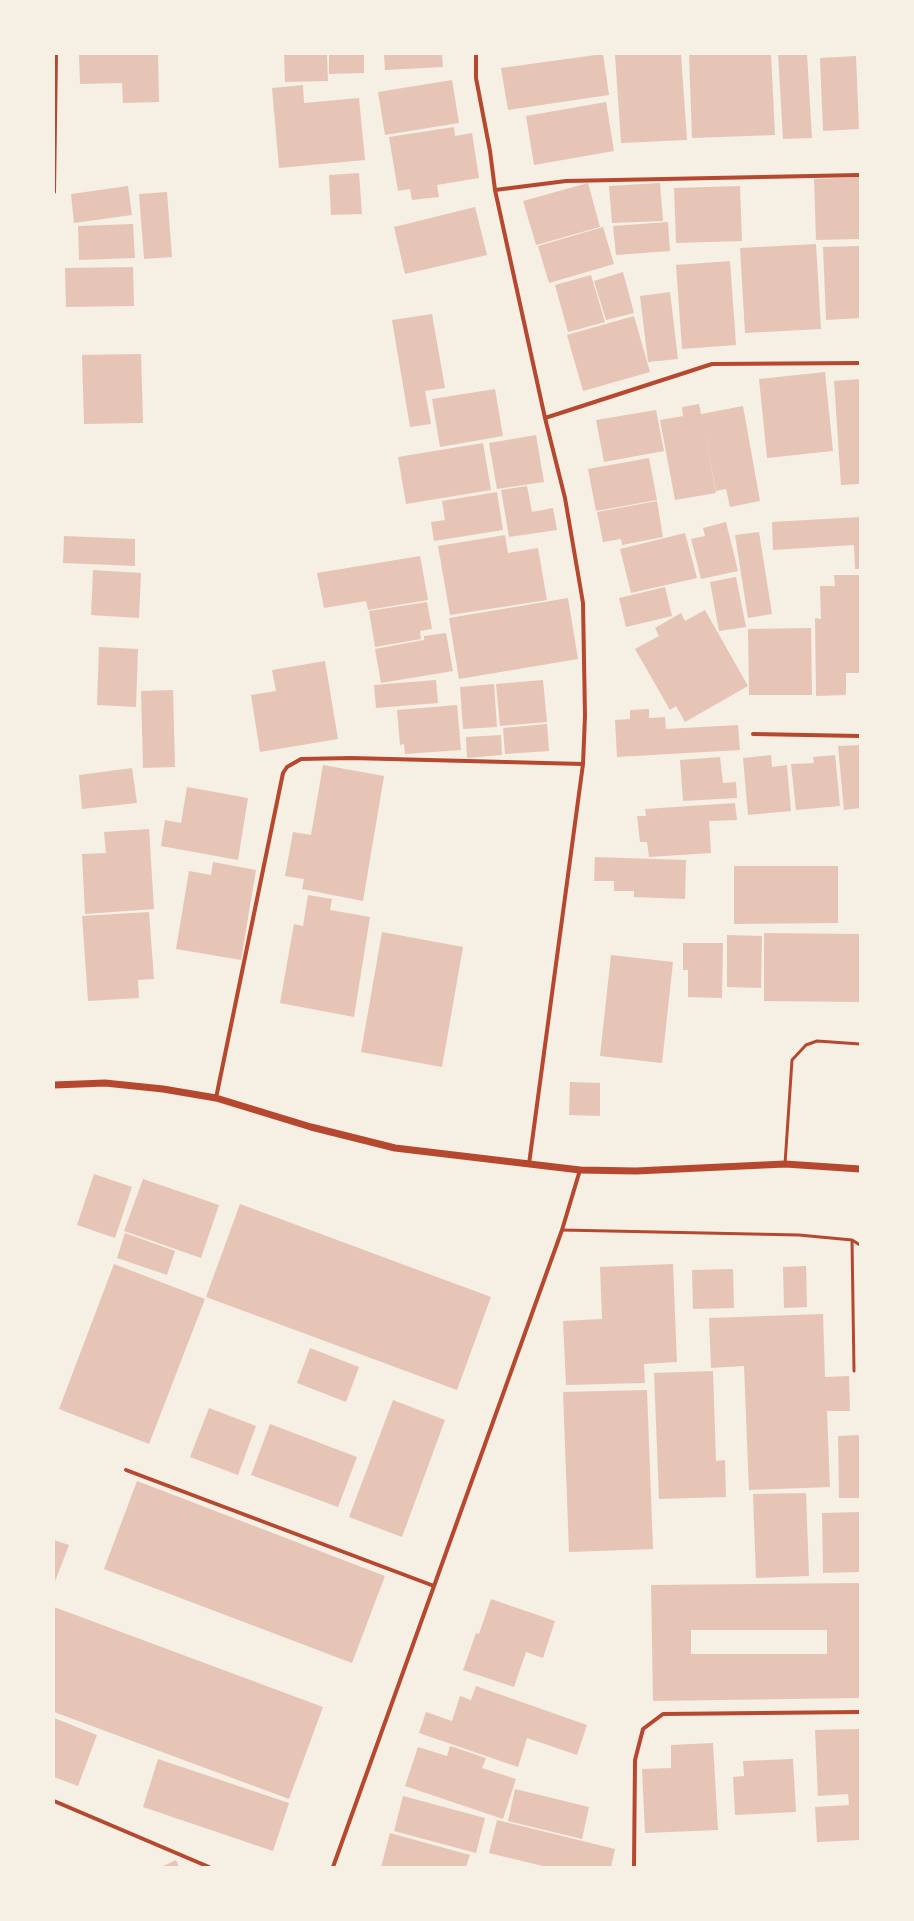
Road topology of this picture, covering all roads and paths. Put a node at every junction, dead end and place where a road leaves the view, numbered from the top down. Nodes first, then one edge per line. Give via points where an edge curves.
1 (56, 54) edge
2 (476, 54) edge
3 (860, 175) edge
4 (495, 190) junction
5 (54, 192) edge
6 (860, 363) edge
7 (545, 418) junction
8 (753, 734) dead end
9 (860, 736) edge
10 (583, 764) junction
11 (860, 1044) edge
12 (54, 1085) edge
13 (216, 1098) junction
14 (530, 1164) junction
15 (785, 1164) junction
16 (860, 1169) edge
17 (580, 1170) junction
18 (562, 1230) junction
19 (852, 1240) junction
20 (860, 1245) edge
21 (854, 1371) dead end
22 (126, 1470) dead end
23 (434, 1586) junction
24 (860, 1712) edge
25 (54, 1801) edge
26 (209, 1867) edge
27 (333, 1867) edge
28 (634, 1867) edge

1 - 5 street
2 - 4 street via 476,78
3 - 4 street via 566,182
4 - 7 street
6 - 7 street via 712,364
7 - 10 street via 565,498 583,604
8 - 9 street
10 - 13 street via 351,758 301,759 287,767
10 - 14 street
11 - 15 lane via 817,1041 806,1045 792,1060
12 - 13 street via 105,1083
13 - 14 street via 311,1127 394,1148
14 - 17 street
15 - 16 street
15 - 17 street via 636,1171
17 - 18 street
18 - 19 lane via 799,1235
18 - 23 street
19 - 20 lane
19 - 21 lane
22 - 23 street
23 - 27 street
24 - 28 street via 663,1714 643,1729 635,1760
25 - 26 street

